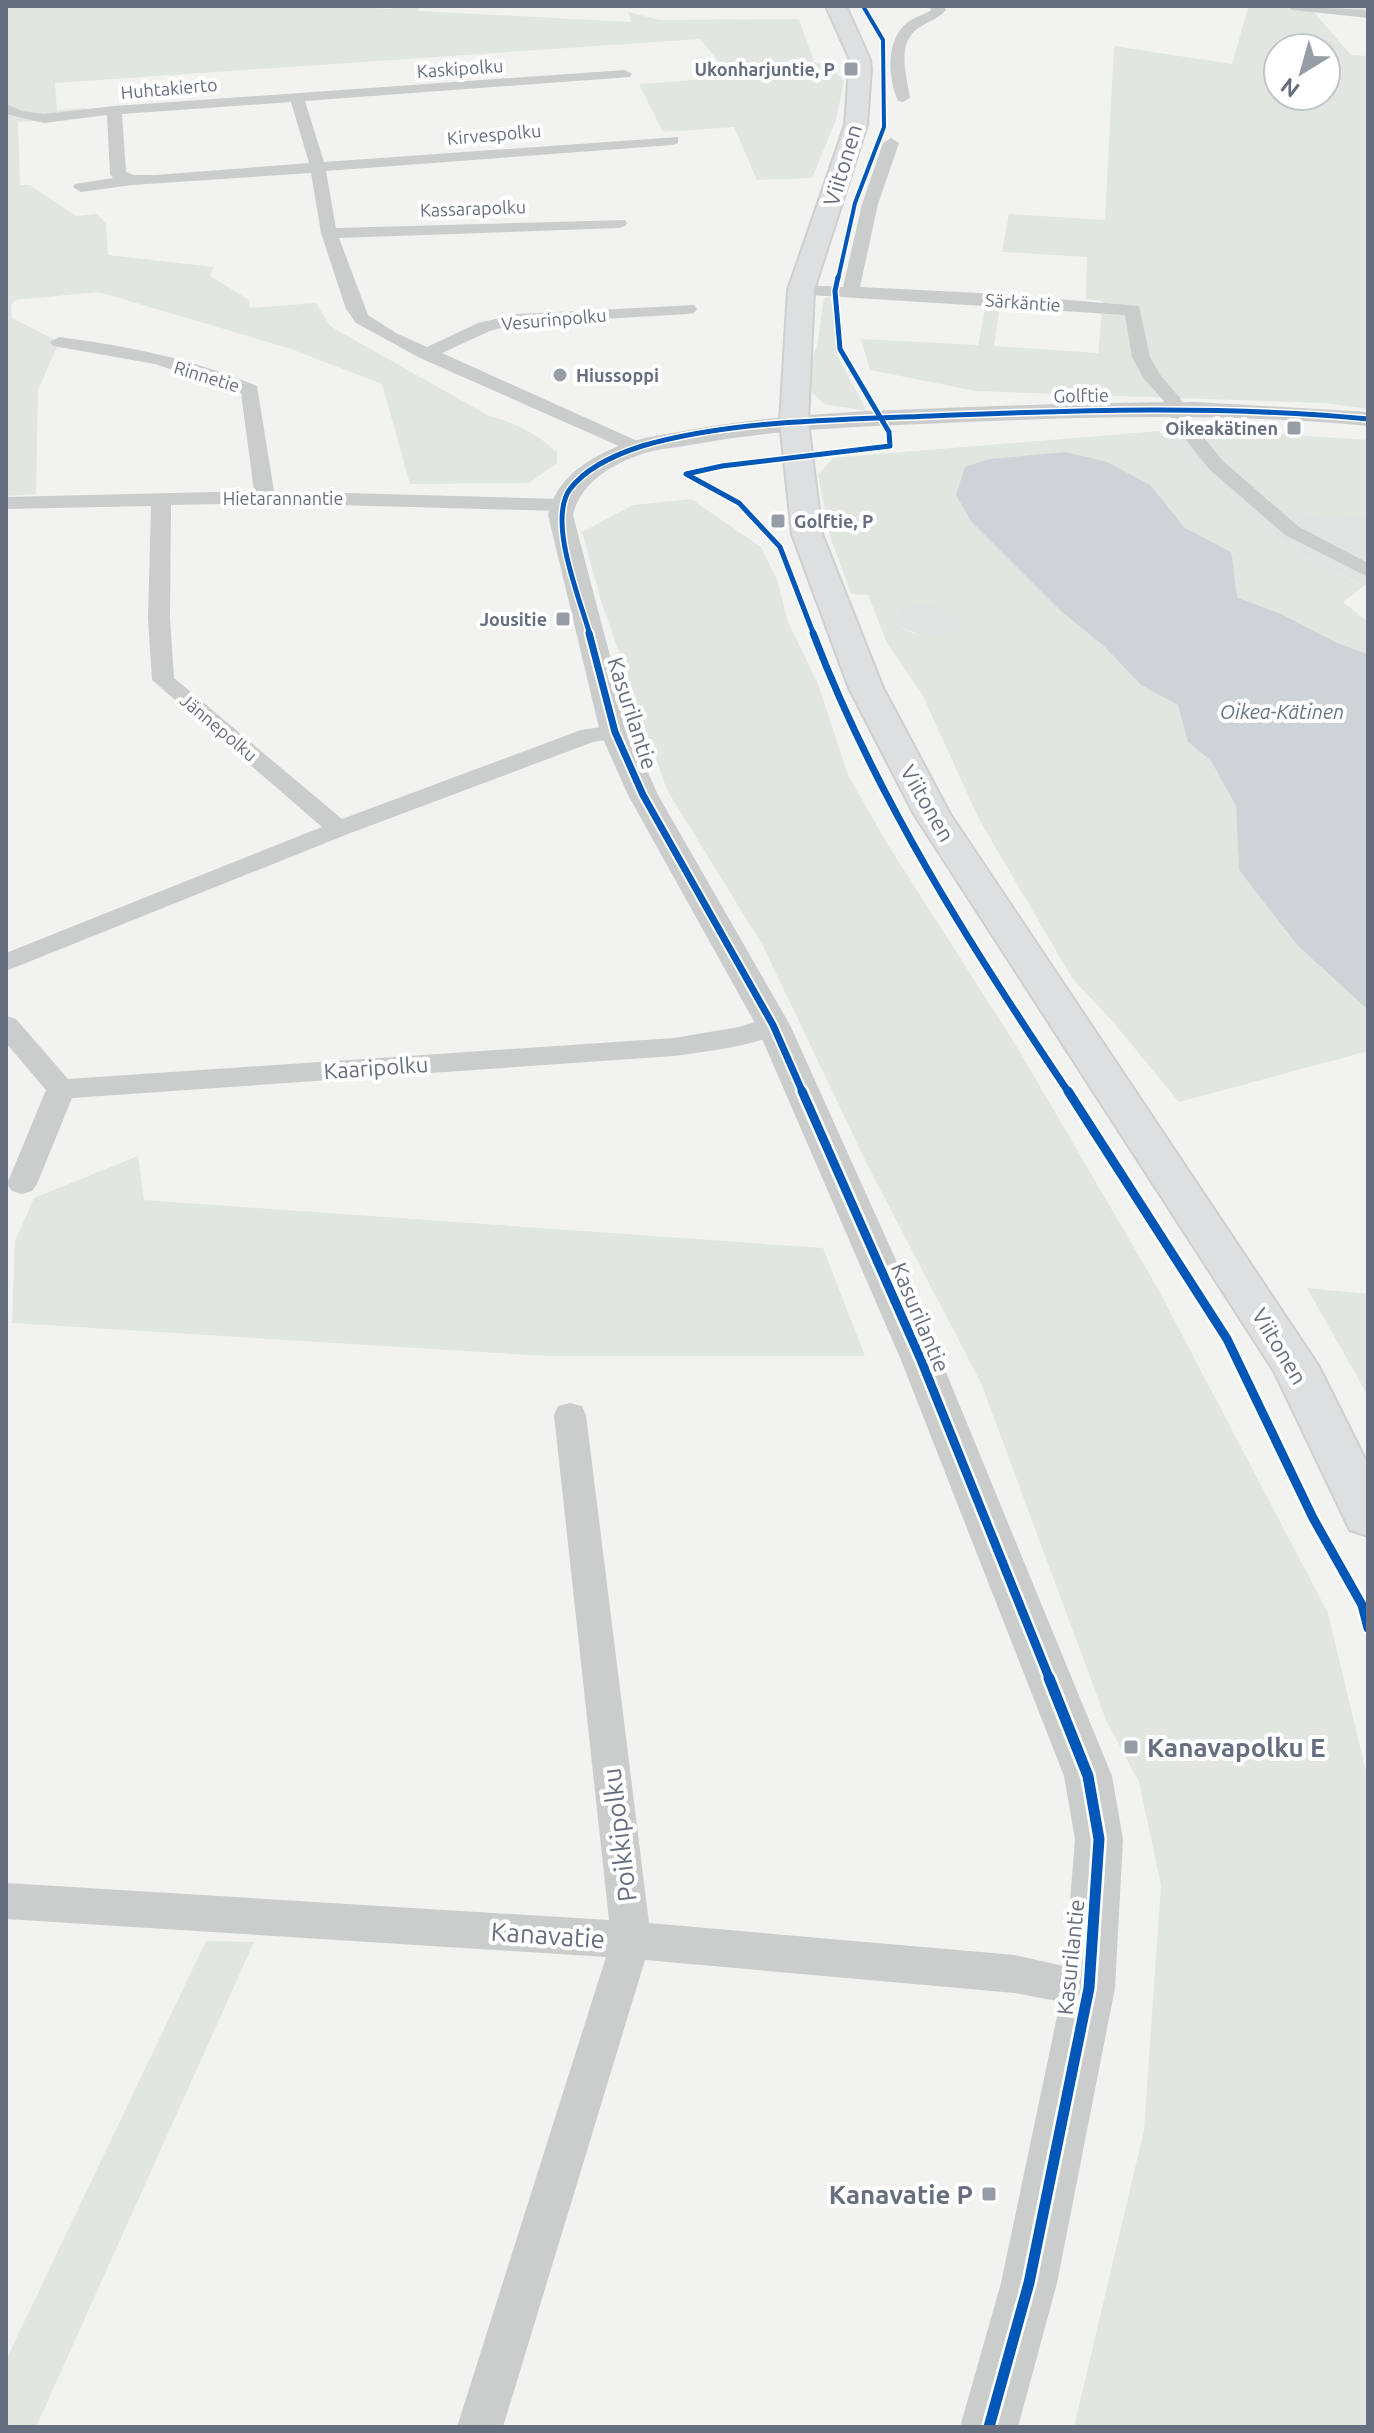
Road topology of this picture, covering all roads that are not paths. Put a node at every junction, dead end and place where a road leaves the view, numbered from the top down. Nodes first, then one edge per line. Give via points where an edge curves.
1 (836, 6) edge
2 (937, 6) edge
3 (1293, 6) edge
4 (1368, 14) edge
5 (625, 74) dead end
6 (297, 98) junction
7 (903, 98) dead end
8 (6, 108) edge
9 (114, 110) junction
10 (673, 140) dead end
11 (891, 143) dead end
12 (318, 168) junction
13 (132, 180) junction
14 (81, 187) dead end
15 (619, 223) dead end
16 (329, 233) junction
17 (801, 290) junction
18 (850, 292) junction
19 (688, 309) dead end
20 (59, 342) dead end
21 (426, 354) junction
22 (1177, 409) junction
23 (1368, 419) edge
24 (794, 422) junction
25 (637, 448) junction
26 (265, 497) junction
27 (161, 500) junction
28 (6, 503) edge
29 (560, 505) junction
30 (1368, 571) edge
31 (615, 732) junction
32 (339, 829) junction
33 (6, 963) edge
34 (6, 1025) edge
35 (773, 1025) junction
36 (61, 1089) junction
37 (22, 1184) dead end
38 (570, 1415) dead end
39 (1368, 1516) edge
40 (6, 1901) edge
41 (631, 1940) junction
42 (1089, 1988) junction
43 (480, 2427) edge
44 (989, 2427) edge

1 - 17 main road, Viitonen via 860,60 856,125
2 - 7 street via 935,15 912,26 899,40
3 - 4 street
5 - 6 street, Kaskipolku
6 - 9 street, Huhtakierto
6 - 12 street
8 - 9 street via 35,117
9 - 13 street, Huhtakierto via 118,174
10 - 12 street, Kirvespolku
11 - 18 street via 870,204
12 - 13 street
12 - 16 street
13 - 14 street
15 - 16 street, Kassarapolku
16 - 21 street via 362,319
17 - 18 street, Särkäntie
17 - 24 main road, Viitonen
18 - 22 street, Särkäntie via 1133,310 1141,357
19 - 21 street, Vesurinpolku via 517,319 484,327
20 - 26 street, Rinnetie via 107,348 250,390
21 - 25 street
22 - 23 street, Golftie
22 - 24 street, Golftie
22 - 30 street via 1216,465 1265,509 1292,531
24 - 25 street
24 - 39 main road, Viitonen via 807,534 866,688 924,800 1295,1365
25 - 29 street via 573,484
26 - 27 street, Hietarannantie
26 - 29 street, Hietarannantie
27 - 28 street, Hietarannantie
27 - 32 street, Jännepolku via 163,680
29 - 31 street, Kasurilantie via 562,531
31 - 32 street via 589,735
31 - 35 street, Kasurilantie via 643,795
32 - 33 street
34 - 36 street
35 - 36 street, Kaaripolku via 674,1047
35 - 42 street, Kasurilantie via 921,1360 1088,1776 1099,1839
36 - 37 street
38 - 41 street, Poikkipolku
40 - 41 street, Kanavatie
41 - 42 street, Kanavatie via 1015,1974
41 - 43 street, Poikkipolku
42 - 44 street, Kasurilantie via 1029,2283

